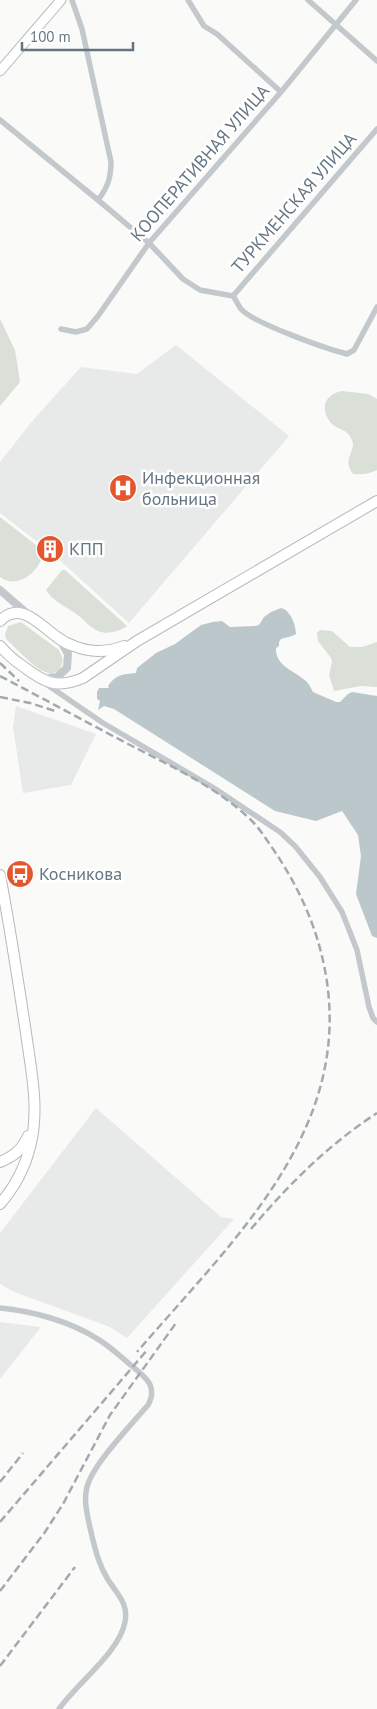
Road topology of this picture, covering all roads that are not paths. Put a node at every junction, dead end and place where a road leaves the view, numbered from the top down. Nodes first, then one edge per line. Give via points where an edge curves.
1 (61, 0) edge
2 (72, 0) edge
3 (188, 0) edge
4 (308, 0) edge
5 (356, 0) edge
6 (336, 25) junction
7 (377, 61) edge
8 (0, 71) edge
9 (281, 92) junction
10 (0, 120) edge
11 (377, 129) edge
12 (98, 200) junction
13 (148, 243) junction
14 (233, 296) junction
15 (377, 307) edge
16 (61, 329) dead end
17 (377, 501) edge
18 (0, 590) edge
19 (31, 617) junction
20 (0, 621) edge
21 (58, 638) junction
22 (137, 641) junction
23 (0, 646) edge
24 (40, 680) junction
25 (0, 875) edge
26 (377, 1022) edge
27 (35, 1113) junction
28 (0, 1162) edge
29 (0, 1204) edge
30 (0, 1308) edge
31 (59, 1709) edge

1 - 8 main road
2 - 12 street via 82,29 111,162 111,176
3 - 9 street via 204,26
4 - 6 street
5 - 6 street, КООПЕРАТИВНАЯ УЛИЦА
6 - 7 street
6 - 9 street, КООПЕРАТИВНАЯ УЛИЦА
9 - 13 street, КООПЕРАТИВНАЯ УЛИЦА
10 - 12 street
11 - 14 street, ТУРКМЕНСКАЯ УЛИЦА
12 - 13 street
13 - 14 street via 183,279 200,290
13 - 16 street, КООПЕРАТИВНАЯ УЛИЦА via 87,329 76,332
14 - 15 street via 242,310 265,324 347,354 354,350
17 - 22 main road
18 - 19 street
19 - 20 main road via 10,613
19 - 21 main road
21 - 22 main road via 81,649 96,651 112,650
21 - 24 street via 67,650 67,668 57,677
22 - 24 main road via 76,681 60,684
23 - 24 main road
24 - 26 street via 103,723 214,788 280,832 295,846 342,912 357,950 369,1007
25 - 27 main road via 17,970
27 - 28 main road via 24,1146
27 - 29 main road via 26,1158
30 - 31 street via 52,1320 94,1336 144,1376 152,1390 148,1405 96,1467 85,1496 98,1562 125,1605 126,1622 106,1656

